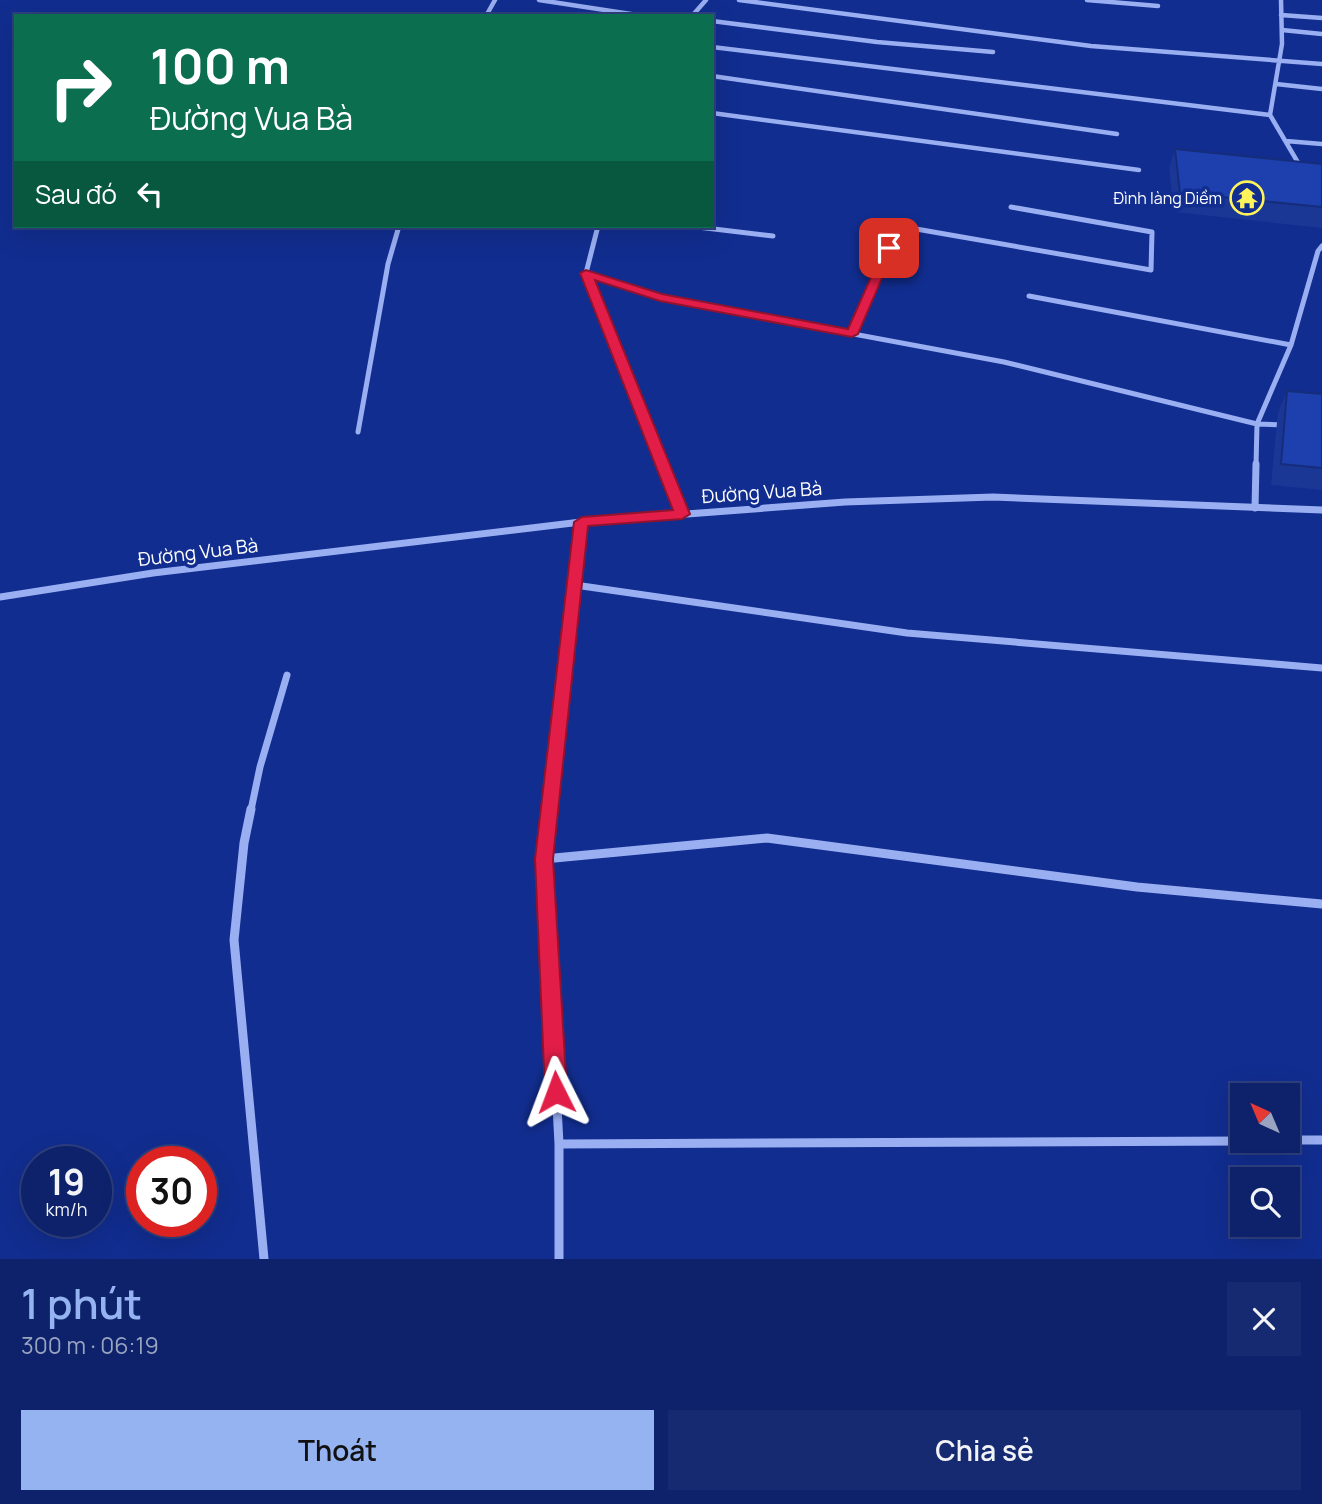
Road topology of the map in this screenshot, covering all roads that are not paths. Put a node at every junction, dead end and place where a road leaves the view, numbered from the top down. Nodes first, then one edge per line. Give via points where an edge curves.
1 (539, 0) edge
2 (706, 0) edge
3 (739, 0) edge
4 (1087, 0) edge
5 (1281, 0) edge
6 (1158, 6) dead end
7 (631, 14) edge
8 (694, 14) edge
9 (1281, 15) junction
10 (1322, 18) edge
11 (714, 21) edge
12 (1282, 30) junction
13 (1322, 34) edge
14 (714, 47) edge
15 (993, 52) dead end
16 (1280, 60) junction
17 (1322, 64) edge
18 (714, 76) edge
19 (1276, 84) junction
20 (1322, 89) edge
21 (714, 113) edge
22 (1270, 115) junction
23 (1117, 134) dead end
24 (1286, 141) junction
25 (1322, 144) edge
26 (1139, 170) dead end
27 (1306, 174) edge
28 (1011, 207) dead end
29 (398, 228) edge
30 (597, 228) edge
31 (706, 228) edge
32 (773, 236) dead end
33 (1322, 246) edge
34 (586, 273) junction
35 (1029, 296) dead end
36 (852, 334) junction
37 (1291, 345) junction
38 (1257, 424) junction
39 (1296, 426) edge
40 (358, 432) dead end
41 (1255, 508) junction
42 (1322, 510) edge
43 (682, 514) junction
44 (582, 522) junction
45 (575, 585) junction
46 (0, 597) edge
47 (1322, 668) edge
48 (287, 675) dead end
49 (544, 859) junction
50 (1322, 904) edge
51 (1300, 1140) edge
52 (1322, 1140) edge
53 (1230, 1141) edge
54 (559, 1144) junction
55 (264, 1259) edge
56 (559, 1259) edge

1 - 7 street
2 - 8 street
3 - 16 street via 1091,46
4 - 6 street
5 - 9 street
9 - 10 street
9 - 12 street
11 - 15 street
12 - 13 street
12 - 16 street
14 - 22 street
16 - 17 street
16 - 19 street
18 - 23 street
19 - 20 street
19 - 22 street
21 - 26 street
22 - 24 street
24 - 25 street
24 - 27 street
28 - 36 street via 1152,232 1151,270 899,226
29 - 40 street
30 - 34 street
31 - 32 street
33 - 37 street
34 - 36 street via 660,298
34 - 43 street
35 - 37 street
36 - 38 street via 1004,362
37 - 38 street
38 - 39 street
38 - 41 street
41 - 42 street, Đường Vua Bà
41 - 43 street, Đường Vua Bà via 993,497
43 - 44 street, Đường Vua Bà
44 - 45 street
44 - 46 street, Đường Vua Bà via 153,573
45 - 47 street via 907,633
45 - 49 street
48 - 55 street via 244,843 234,940
49 - 50 street via 767,838 1137,887
49 - 54 street
51 - 52 street
53 - 54 street
54 - 56 street

